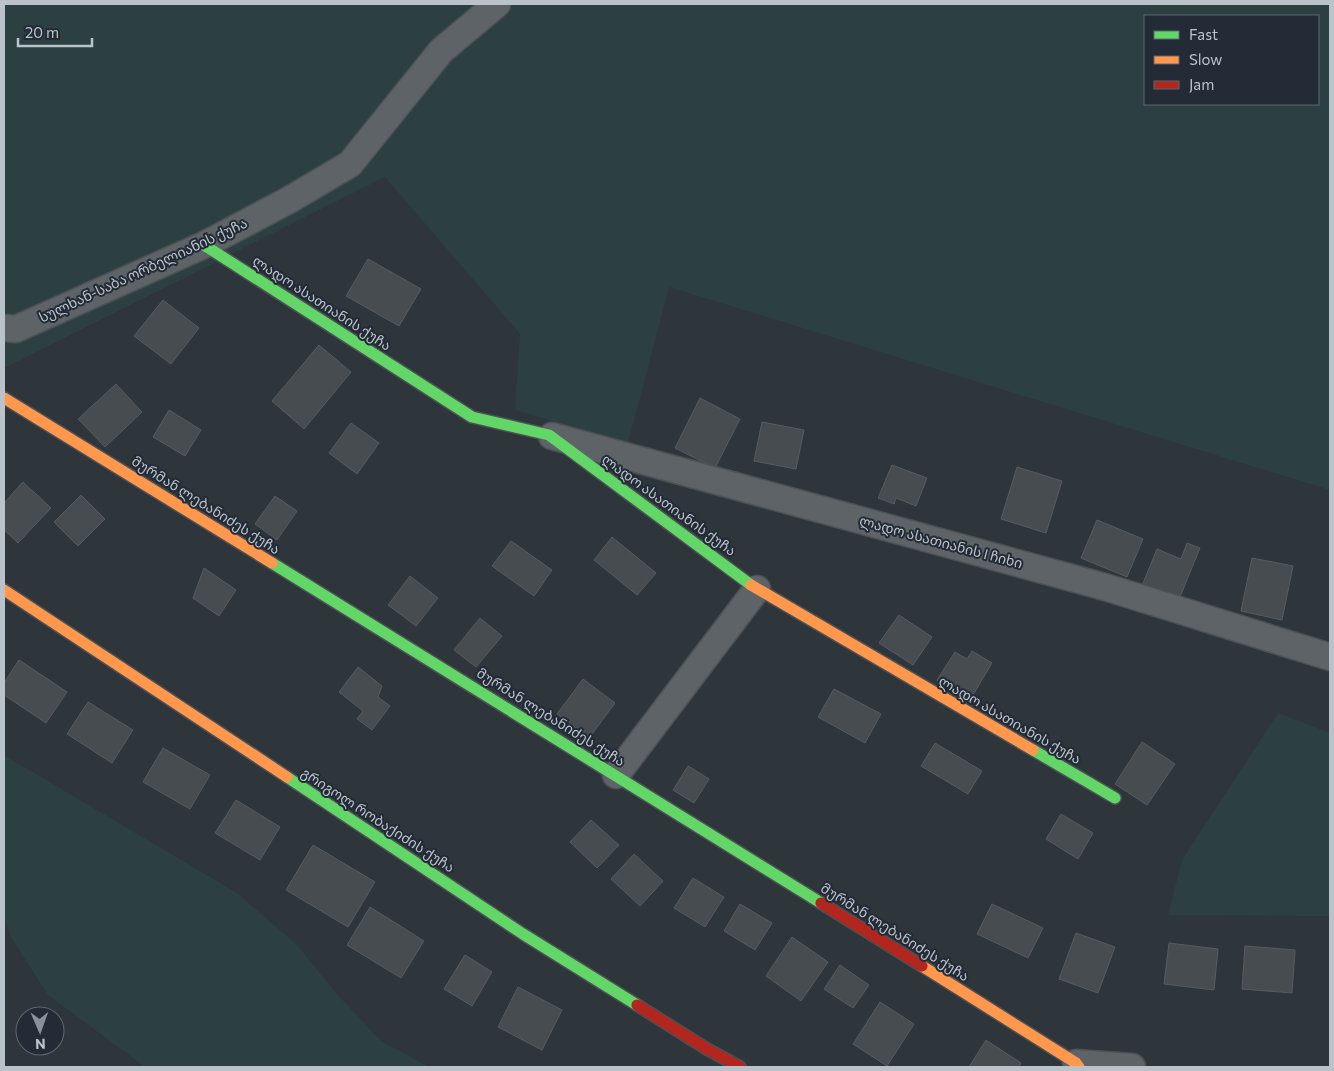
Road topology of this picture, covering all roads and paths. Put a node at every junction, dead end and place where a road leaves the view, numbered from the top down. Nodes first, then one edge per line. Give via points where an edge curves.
1 (497, 4) edge
2 (204, 245) junction
3 (4, 328) edge
4 (4, 398) edge
5 (549, 436) junction
6 (757, 589) junction
7 (4, 590) edge
8 (1330, 657) edge
9 (616, 775) junction
10 (1115, 798) dead end
11 (1078, 1065) edge
12 (740, 1067) edge
13 (1132, 1067) edge

1 - 2 street, სულხან-საბა ორბელიანის ქუჩა via 441,51 350,164
2 - 3 street, სულხან-საბა ორბელიანის ქუჩა via 16,329
2 - 5 street, ლადო ასათიანის ქუჩა via 472,417
4 - 9 street, მურმან ლებანიძეს ქუჩა
5 - 6 street, ლადო ასათიანის ქუჩა
5 - 8 street, ლადო ასათიანის I ჩიხი via 1105,587
6 - 9 street
6 - 10 street, ლადო ასათიანის ქუჩა
7 - 12 street, გრიგოლ რობაქიძის ქუჩა via 523,934
9 - 11 street, მურმან ლებანიძეს ქუჩა
11 - 13 street

